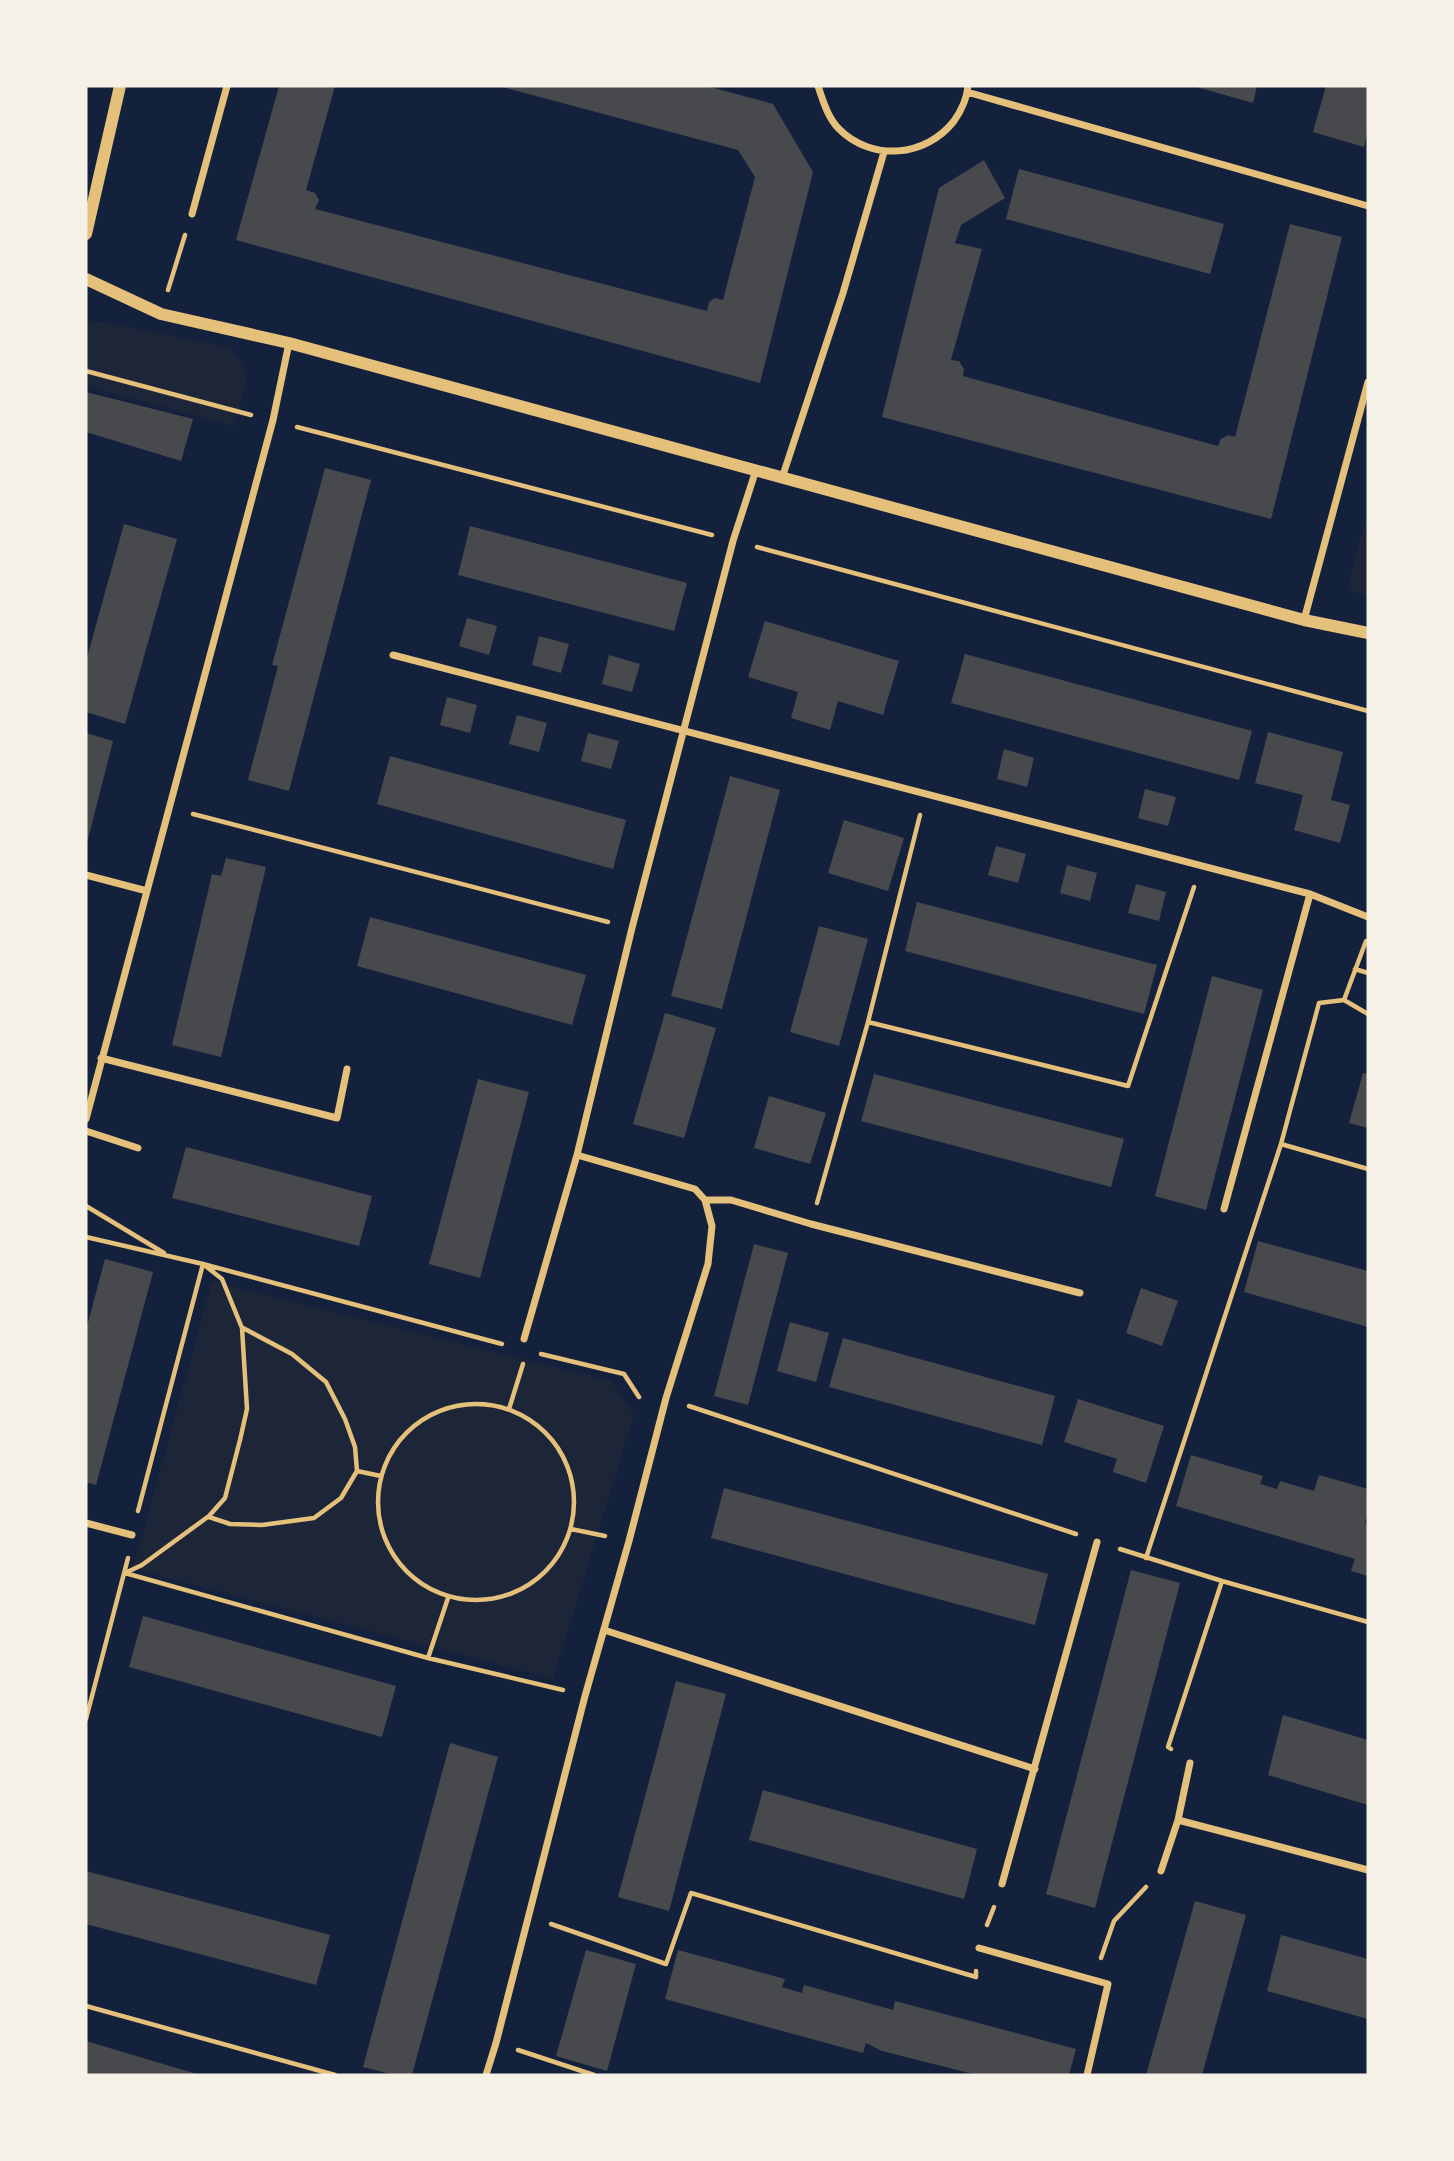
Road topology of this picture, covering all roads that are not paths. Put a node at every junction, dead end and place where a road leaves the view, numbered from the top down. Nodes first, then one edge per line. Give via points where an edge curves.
1 (121, 86) edge
2 (227, 86) edge
3 (818, 86) edge
4 (967, 89) edge
5 (884, 152) junction
6 (1368, 206) edge
7 (192, 214) road end
8 (86, 233) edge
9 (86, 279) edge
10 (289, 343) junction
11 (1368, 382) edge
12 (756, 470) junction
13 (782, 479) junction
14 (1304, 620) junction
15 (1368, 633) edge
16 (393, 655) dead end
17 (684, 731) junction
18 (86, 874) edge
19 (147, 891) junction
20 (1310, 894) junction
21 (1368, 917) edge
22 (101, 1059) junction
23 (347, 1069) dead end
24 (86, 1119) edge
25 (86, 1131) edge
26 (138, 1148) dead end
27 (577, 1155) junction
28 (705, 1200) junction
29 (1224, 1209) dead end
30 (1080, 1293) dead end
31 (524, 1339) road end
32 (86, 1523) edge
33 (132, 1535) road end
34 (1097, 1542) road end
35 (604, 1630) junction
36 (1190, 1763) road end
37 (1035, 1769) junction
38 (1178, 1820) junction
39 (1368, 1870) edge
40 (1161, 1871) road end
41 (1002, 1884) dead end
42 (979, 1948) dead end
43 (486, 2075) edge
44 (1087, 2075) edge

1 - 8 street
2 - 7 street
3 - 5 street via 838,129 859,144
4 - 5 street via 959,113 946,131 928,144
4 - 6 street
5 - 13 street
9 - 10 street via 161,314
10 - 12 street
10 - 19 street via 273,420
11 - 14 street
12 - 13 street
12 - 17 street
13 - 14 street
14 - 15 street
16 - 17 street
17 - 20 street
17 - 27 street
18 - 19 street
19 - 22 street
20 - 21 street
20 - 29 street
22 - 23 street via 337,1118
22 - 24 street
25 - 26 street
27 - 28 street via 695,1189
27 - 31 street
28 - 30 street via 731,1200
28 - 35 street via 712,1226 708,1264 666,1398
32 - 33 street
34 - 37 street
35 - 37 street
35 - 43 street
36 - 38 street
37 - 41 street
38 - 39 street
38 - 40 street
42 - 44 street via 1108,1984

